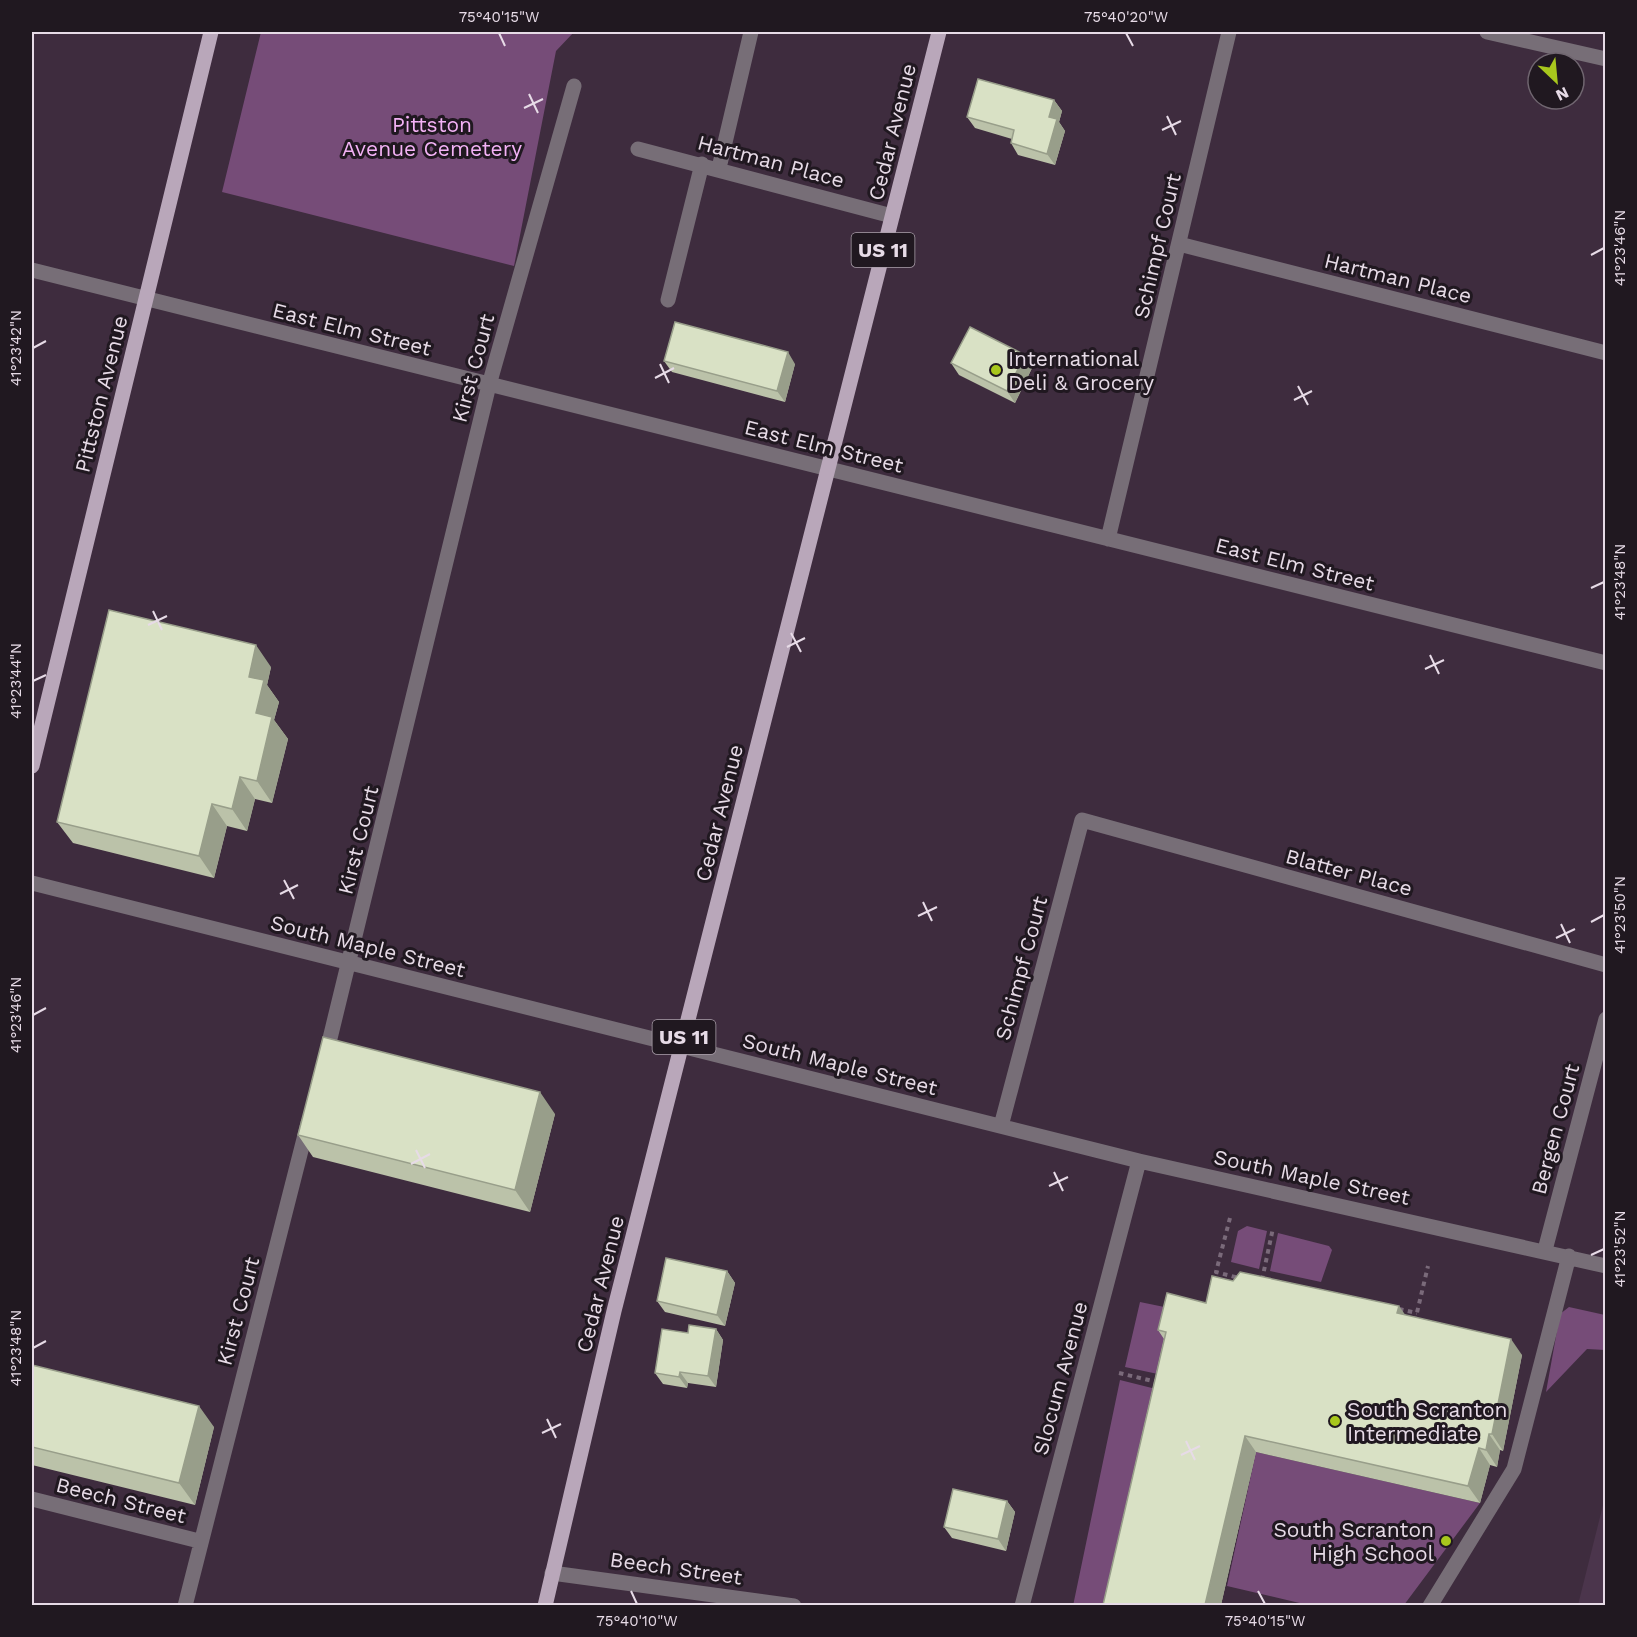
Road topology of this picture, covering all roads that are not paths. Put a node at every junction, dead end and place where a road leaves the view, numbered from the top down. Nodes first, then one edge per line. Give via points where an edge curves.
1 (211, 32) edge
2 (751, 32) edge
3 (939, 32) edge
4 (1228, 32) edge
5 (1487, 32) edge
6 (1605, 59) edge
7 (574, 86) dead end
8 (638, 149) dead end
9 (702, 164) junction
10 (719, 168) junction
11 (892, 216) junction
12 (1179, 244) junction
13 (32, 270) edge
14 (145, 299) junction
15 (668, 300) dead end
16 (1605, 353) edge
17 (489, 385) junction
18 (828, 469) junction
19 (1108, 539) junction
20 (1605, 663) edge
21 (32, 766) edge
22 (1082, 820) joint
23 (32, 883) edge
24 (350, 963) junction
25 (1605, 965) edge
26 (1605, 1019) edge
27 (681, 1046) junction
28 (320, 1078) edge
29 (311, 1113) edge
30 (1001, 1126) junction
31 (1138, 1161) junction
32 (1545, 1250) junction
33 (1569, 1256) junction
34 (1605, 1266) edge
35 (32, 1499) edge
36 (199, 1541) junction
37 (552, 1573) junction
38 (185, 1605) edge
39 (545, 1605) edge
40 (794, 1605) edge
41 (1022, 1605) edge
42 (1430, 1605) edge

1 - 14 main road, Pittston Avenue
2 - 10 street
3 - 11 main road, Cedar Avenue / US 11
4 - 12 street, Schimpf Court
5 - 6 street
7 - 17 street, Kirst Court
8 - 9 street, Hartman Place
9 - 10 street, Hartman Place
9 - 15 street
10 - 11 street, Hartman Place
11 - 18 main road, Cedar Avenue / US 11
12 - 16 street, Hartman Place
12 - 19 street, Schimpf Court
13 - 14 street, East Elm Street
14 - 17 street, East Elm Street
14 - 21 main road, Pittston Avenue
17 - 18 street, East Elm Street
17 - 24 street, Kirst Court
18 - 19 street, East Elm Street
18 - 27 main road, Cedar Avenue / US 11
19 - 20 street, East Elm Street
22 - 25 street, Blatter Place
22 - 30 street, Schimpf Court
23 - 24 street, South Maple Street
24 - 27 street, South Maple Street
24 - 28 street, Kirst Court
26 - 32 street, Bergen Court
27 - 30 street, South Maple Street
27 - 37 main road, Cedar Avenue / US 11
29 - 36 street, Kirst Court
30 - 31 street, South Maple Street
31 - 32 street, South Maple Street
31 - 41 street, Slocum Avenue
32 - 33 street, South Maple Street
33 - 34 street, South Maple Street
33 - 42 street via 1514,1468
35 - 36 street, Beech Street
36 - 38 street, Kirst Court
37 - 39 main road, Cedar Avenue / US 11
37 - 40 street, Beech Street

